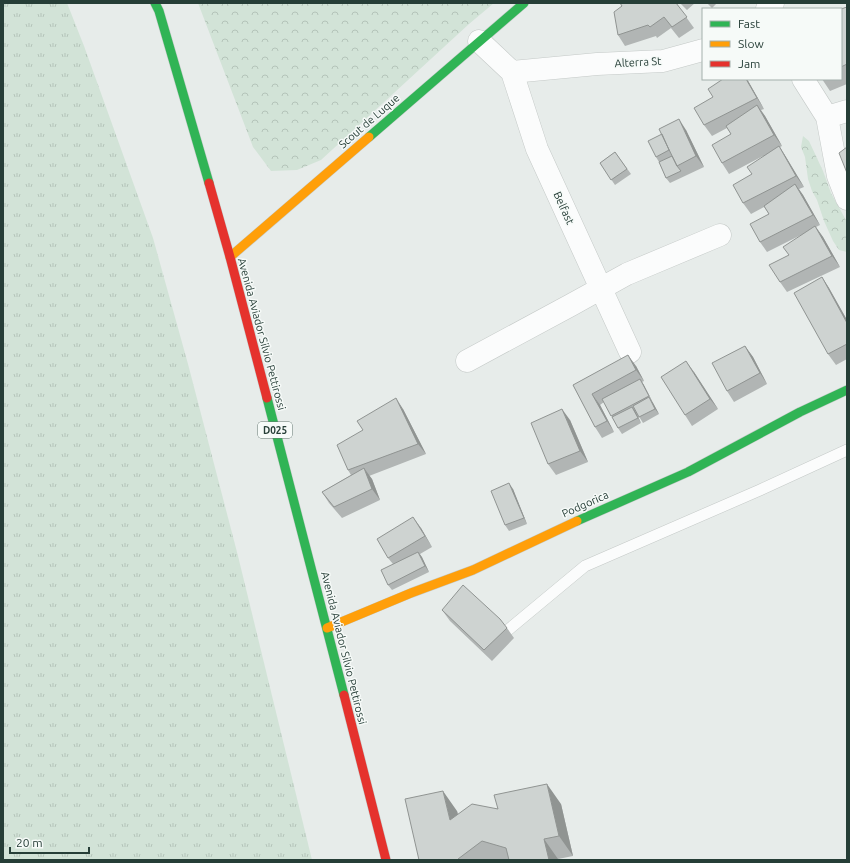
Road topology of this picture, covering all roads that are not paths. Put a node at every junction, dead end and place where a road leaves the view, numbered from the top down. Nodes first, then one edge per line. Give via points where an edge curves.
1 (155, 3) edge
2 (524, 3) edge
3 (479, 41) junction
4 (702, 50) edge
5 (508, 67) junction
6 (804, 80) edge
7 (837, 114) edge
8 (847, 198) edge
9 (720, 235) dead end
10 (230, 257) junction
11 (601, 289) junction
12 (630, 352) dead end
13 (467, 361) dead end
14 (847, 390) edge
15 (847, 450) edge
16 (327, 628) junction
17 (508, 630) dead end
18 (386, 860) edge

1 - 10 street, Avenida Aviador Silvio Pettirossi / D025
2 - 3 street, Scout de Luque
3 - 5 street
3 - 10 street, Scout de Luque
4 - 5 street, Alterra St via 663,62
5 - 11 street, Belfast via 537,149
6 - 7 street
7 - 8 street via 838,176
9 - 11 street via 627,274
10 - 16 street, Avenida Aviador Silvio Pettirossi / D025
11 - 12 street, Belfast
11 - 13 street
14 - 16 street, Podgorica via 688,472 474,570
15 - 17 lane via 584,566
16 - 18 street, Avenida Aviador Silvio Pettirossi / D025

